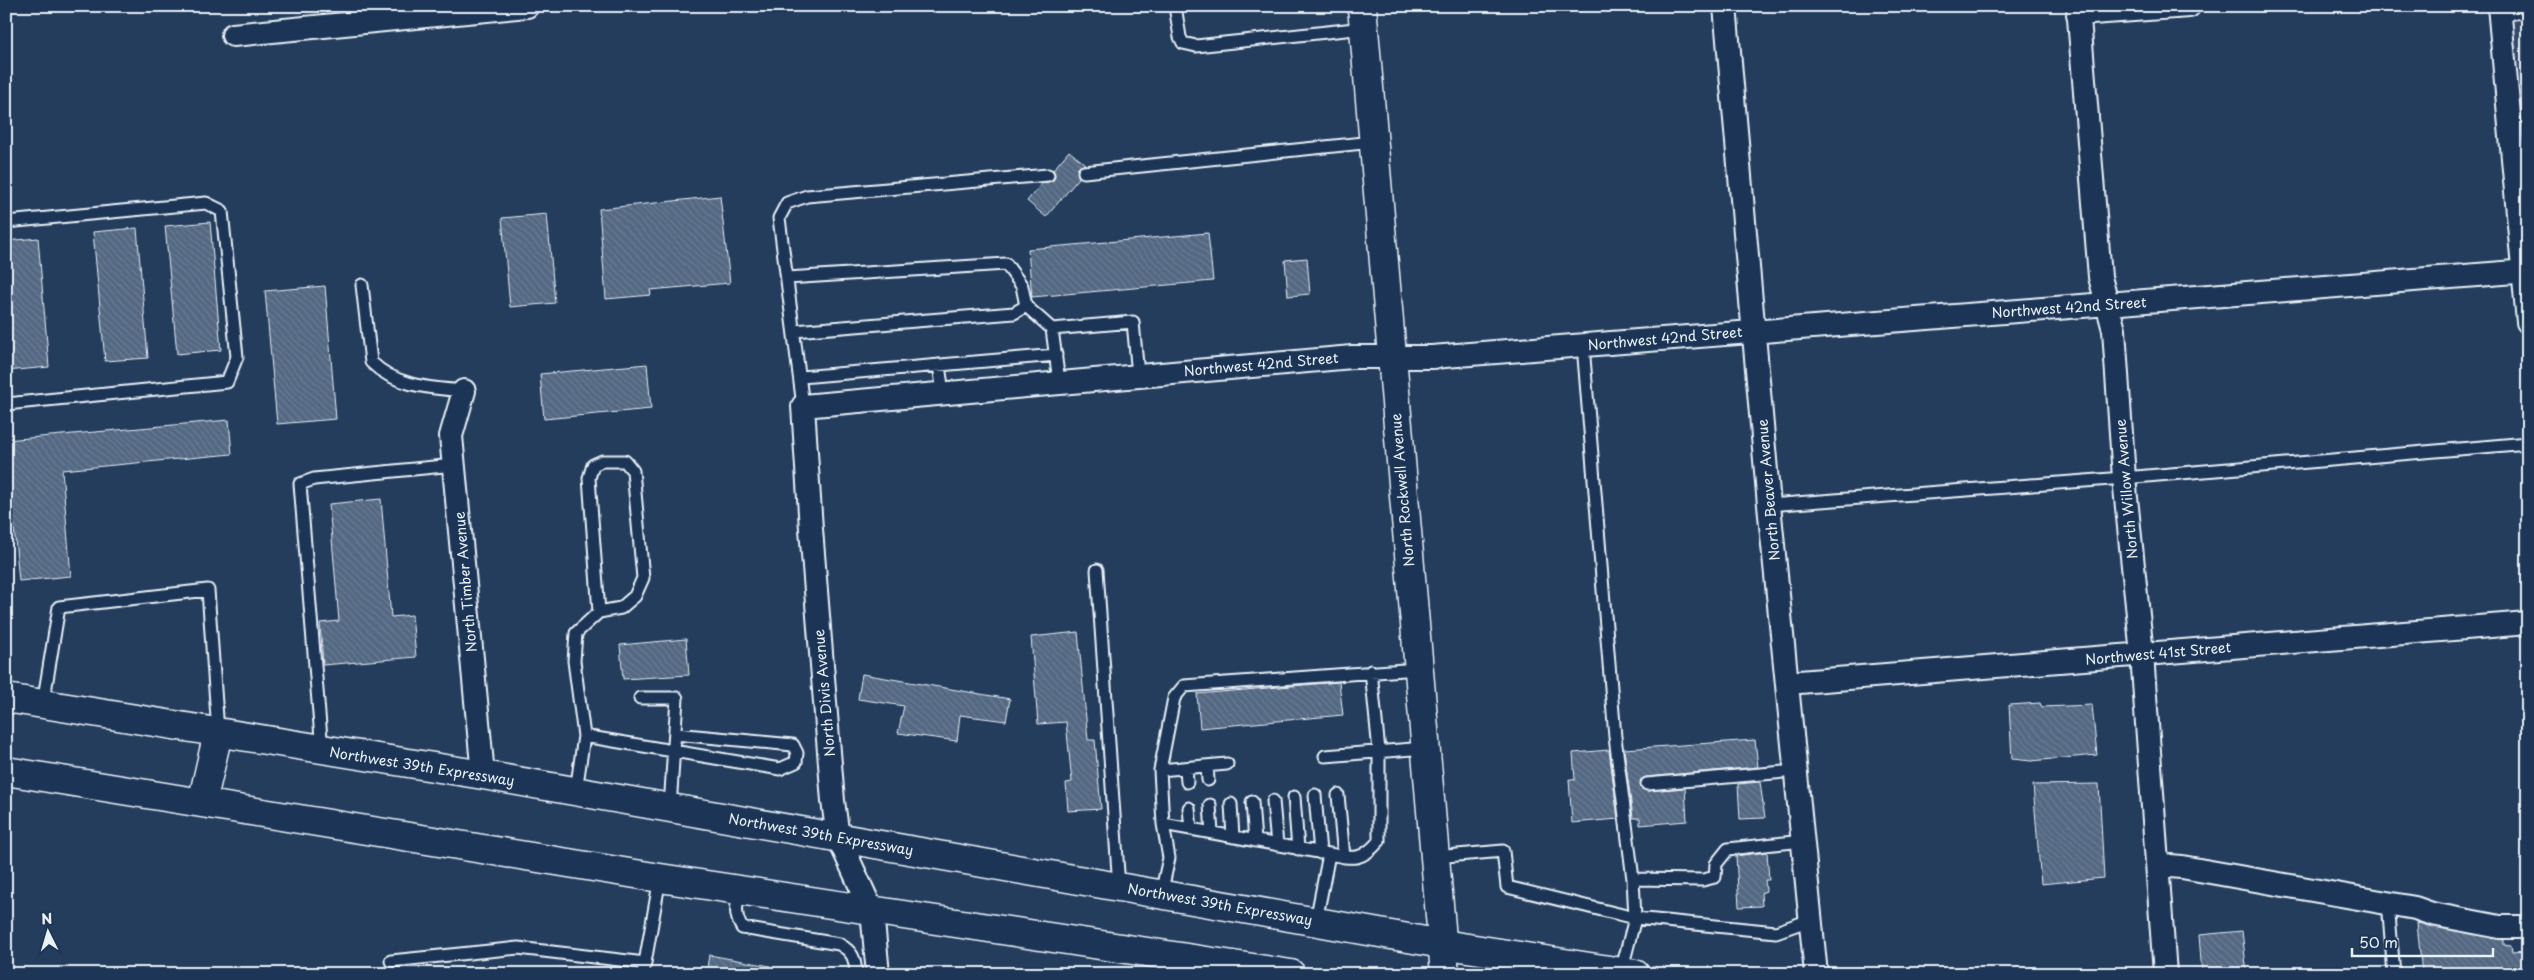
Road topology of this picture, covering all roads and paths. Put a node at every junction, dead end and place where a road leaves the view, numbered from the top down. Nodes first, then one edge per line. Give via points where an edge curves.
1 (527, 6) edge
2 (1175, 6) edge
3 (1725, 6) edge
4 (2189, 6) edge
5 (2078, 10) edge
6 (2499, 10) edge
7 (2528, 12) edge
8 (1363, 17) edge
9 (233, 35) dead end
10 (1373, 142) junction
11 (1084, 172) dead end
12 (1048, 176) dead end
13 (2523, 209) edge
14 (6, 222) edge
15 (2526, 271) edge
16 (787, 278) junction
17 (362, 286) dead end
18 (2108, 304) junction
19 (1026, 306) junction
20 (2528, 322) edge
21 (1052, 329) junction
22 (794, 331) junction
23 (1755, 331) junction
24 (1582, 345) junction
25 (1056, 355) junction
26 (1390, 357) junction
27 (940, 366) junction
28 (1138, 375) junction
29 (801, 377) junction
30 (1059, 382) junction
31 (464, 391) joint
32 (943, 394) junction
33 (6, 404) edge
34 (803, 406) junction
35 (2528, 443) edge
36 (454, 465) junction
37 (2124, 478) junction
38 (1769, 504) junction
39 (1097, 570) dead end
40 (599, 612) junction
41 (2528, 623) edge
42 (2142, 654) junction
43 (1418, 669) junction
44 (1371, 670) junction
45 (1788, 683) junction
46 (6, 698) edge
47 (640, 698) dead end
48 (43, 704) junction
49 (218, 733) junction
50 (675, 734) junction
51 (584, 736) junction
52 (1425, 748) junction
53 (322, 750) junction
54 (673, 750) junction
55 (1379, 751) junction
56 (1331, 758) dead end
57 (1227, 764) dead end
58 (1207, 766) junction
59 (1186, 768) junction
60 (6, 770) edge
61 (1160, 770) junction
62 (1796, 771) junction
63 (483, 775) junction
64 (1208, 780) dead end
65 (1187, 782) dead end
66 (1647, 784) dead end
67 (576, 791) junction
68 (1315, 795) dead end
69 (1338, 795) dead end
70 (1294, 797) dead end
71 (1273, 801) dead end
72 (1252, 802) dead end
73 (202, 803) junction
74 (1231, 804) dead end
75 (1210, 805) dead end
76 (670, 808) junction
77 (1189, 808) dead end
78 (1163, 824) junction
79 (1191, 829) junction
80 (1212, 834) junction
81 (838, 837) junction
82 (1234, 837) junction
83 (1255, 841) junction
84 (1803, 841) junction
85 (1277, 845) junction
86 (1298, 849) junction
87 (1324, 854) junction
88 (1344, 857) junction
89 (1435, 857) junction
90 (2158, 866) junction
91 (660, 878) junction
92 (1633, 879) junction
93 (1118, 887) junction
94 (740, 890) junction
95 (1161, 894) junction
96 (2388, 903) junction
97 (872, 911) junction
98 (1636, 918) junction
99 (1810, 920) junction
100 (1316, 921) junction
101 (2528, 928) edge
102 (1442, 944) junction
103 (391, 961) dead end
104 (1167, 963) edge
105 (644, 968) edge
106 (1628, 973) edge
107 (856, 974) edge
108 (878, 974) edge
109 (1291, 974) edge
110 (1445, 974) edge
111 (1816, 974) edge
112 (2165, 974) edge
113 (2394, 974) edge

1 - 9 street
2 - 8 lane via 1183,43 1196,46
3 - 23 street, North Beaver Avenue
4 - 5 street
5 - 18 street, North Willow Avenue via 2100,277
6 - 7 lane
6 - 13 street
8 - 10 main road, North Rockwell Avenue
10 - 11 lane
10 - 26 main road, North Rockwell Avenue
12 - 16 lane via 807,196 787,203 779,218
13 - 15 street
14 - 33 lane via 206,203 222,211 237,357 227,382
15 - 18 street, Northwest 42nd Street
15 - 20 street
16 - 19 lane via 1006,264 1022,286
16 - 22 lane
17 - 31 lane via 371,362 380,371 399,380
18 - 23 street, Northwest 42nd Street
18 - 37 street, North Willow Avenue via 2114,330
19 - 21 lane
19 - 22 lane via 1014,313
21 - 25 lane
21 - 28 lane via 1133,322
22 - 29 lane
23 - 24 street, Northwest 42nd Street
23 - 38 street, North Beaver Avenue
24 - 26 street, Northwest 42nd Street via 1432,357
24 - 92 lane via 1615,736
25 - 27 lane
25 - 30 lane
26 - 28 street, Northwest 42nd Street via 1352,357
26 - 43 main road, North Rockwell Avenue
27 - 29 lane
27 - 32 lane
28 - 30 street, Northwest 42nd Street
29 - 34 lane
30 - 32 street, Northwest 42nd Street
31 - 36 street, North Timber Avenue via 451,436
32 - 34 street, Northwest 42nd Street
34 - 81 street, North Divis Avenue
35 - 37 lane
36 - 53 lane via 314,479 300,484
36 - 63 street, North Timber Avenue
37 - 38 lane
37 - 42 street, North Willow Avenue
38 - 45 street, North Beaver Avenue
39 - 93 lane
40 - 40 lane via 589,478 593,465 597,463 625,461 633,471 643,578 636,596 621,608
40 - 51 lane via 576,633 574,661
41 - 42 street, Northwest 41st Street
42 - 45 street, Northwest 41st Street
42 - 90 street, North Willow Avenue
43 - 44 lane
43 - 52 main road, North Rockwell Avenue
44 - 55 lane
44 - 61 lane via 1184,686 1174,698
45 - 62 street, North Beaver Avenue
46 - 48 main road, Northwest 39th Expressway
47 - 50 lane via 677,698
48 - 49 main road, Northwest 39th Expressway
48 - 49 lane via 59,607 208,590
49 - 53 main road, Northwest 39th Expressway
49 - 73 main road
50 - 54 lane
50 - 54 lane via 793,745 797,753 796,762 780,769
51 - 54 lane
51 - 67 lane
52 - 55 lane
52 - 89 main road, North Rockwell Avenue
53 - 63 main road, Northwest 39th Expressway
54 - 76 lane
55 - 56 lane
55 - 88 lane via 1379,840 1367,855
57 - 58 lane
58 - 59 lane
58 - 64 lane
59 - 61 lane
59 - 65 lane
60 - 73 main road
61 - 78 lane
62 - 66 lane
62 - 84 street, North Beaver Avenue
63 - 67 main road, Northwest 39th Expressway
67 - 76 main road, Northwest 39th Expressway
68 - 87 lane
69 - 88 lane
70 - 86 lane
71 - 85 lane
72 - 83 lane
73 - 91 main road
74 - 82 lane
75 - 80 lane
76 - 81 main road, Northwest 39th Expressway
77 - 79 lane
78 - 79 lane
78 - 95 lane via 1169,858
79 - 80 lane
80 - 82 lane
81 - 93 main road, Northwest 39th Expressway
81 - 97 street, North Divis Avenue
82 - 83 lane
83 - 85 lane
84 - 92 lane via 1728,849 1716,864 1715,877 1703,880
84 - 99 street, North Beaver Avenue
85 - 86 lane
86 - 87 lane
87 - 88 lane
87 - 100 lane
89 - 98 lane via 1503,851 1507,887
89 - 102 main road, North Rockwell Avenue
90 - 96 street via 2182,867
90 - 112 street, North Willow Avenue
91 - 94 main road
91 - 105 lane
92 - 98 lane
93 - 95 main road, Northwest 39th Expressway
94 - 97 main road
94 - 107 lane via 735,907 742,928 839,944 851,951 855,958
95 - 100 main road, Northwest 39th Expressway
96 - 101 street via 2500,927
96 - 113 lane
97 - 104 main road
97 - 108 street, North Divis Avenue
98 - 99 lane via 1776,932
98 - 106 lane
99 - 111 street, North Beaver Avenue
100 - 102 main road, Northwest 39th Expressway
102 - 106 main road, Northwest 39th Expressway
102 - 110 main road, North Rockwell Avenue
103 - 105 lane via 518,948
104 - 109 main road

